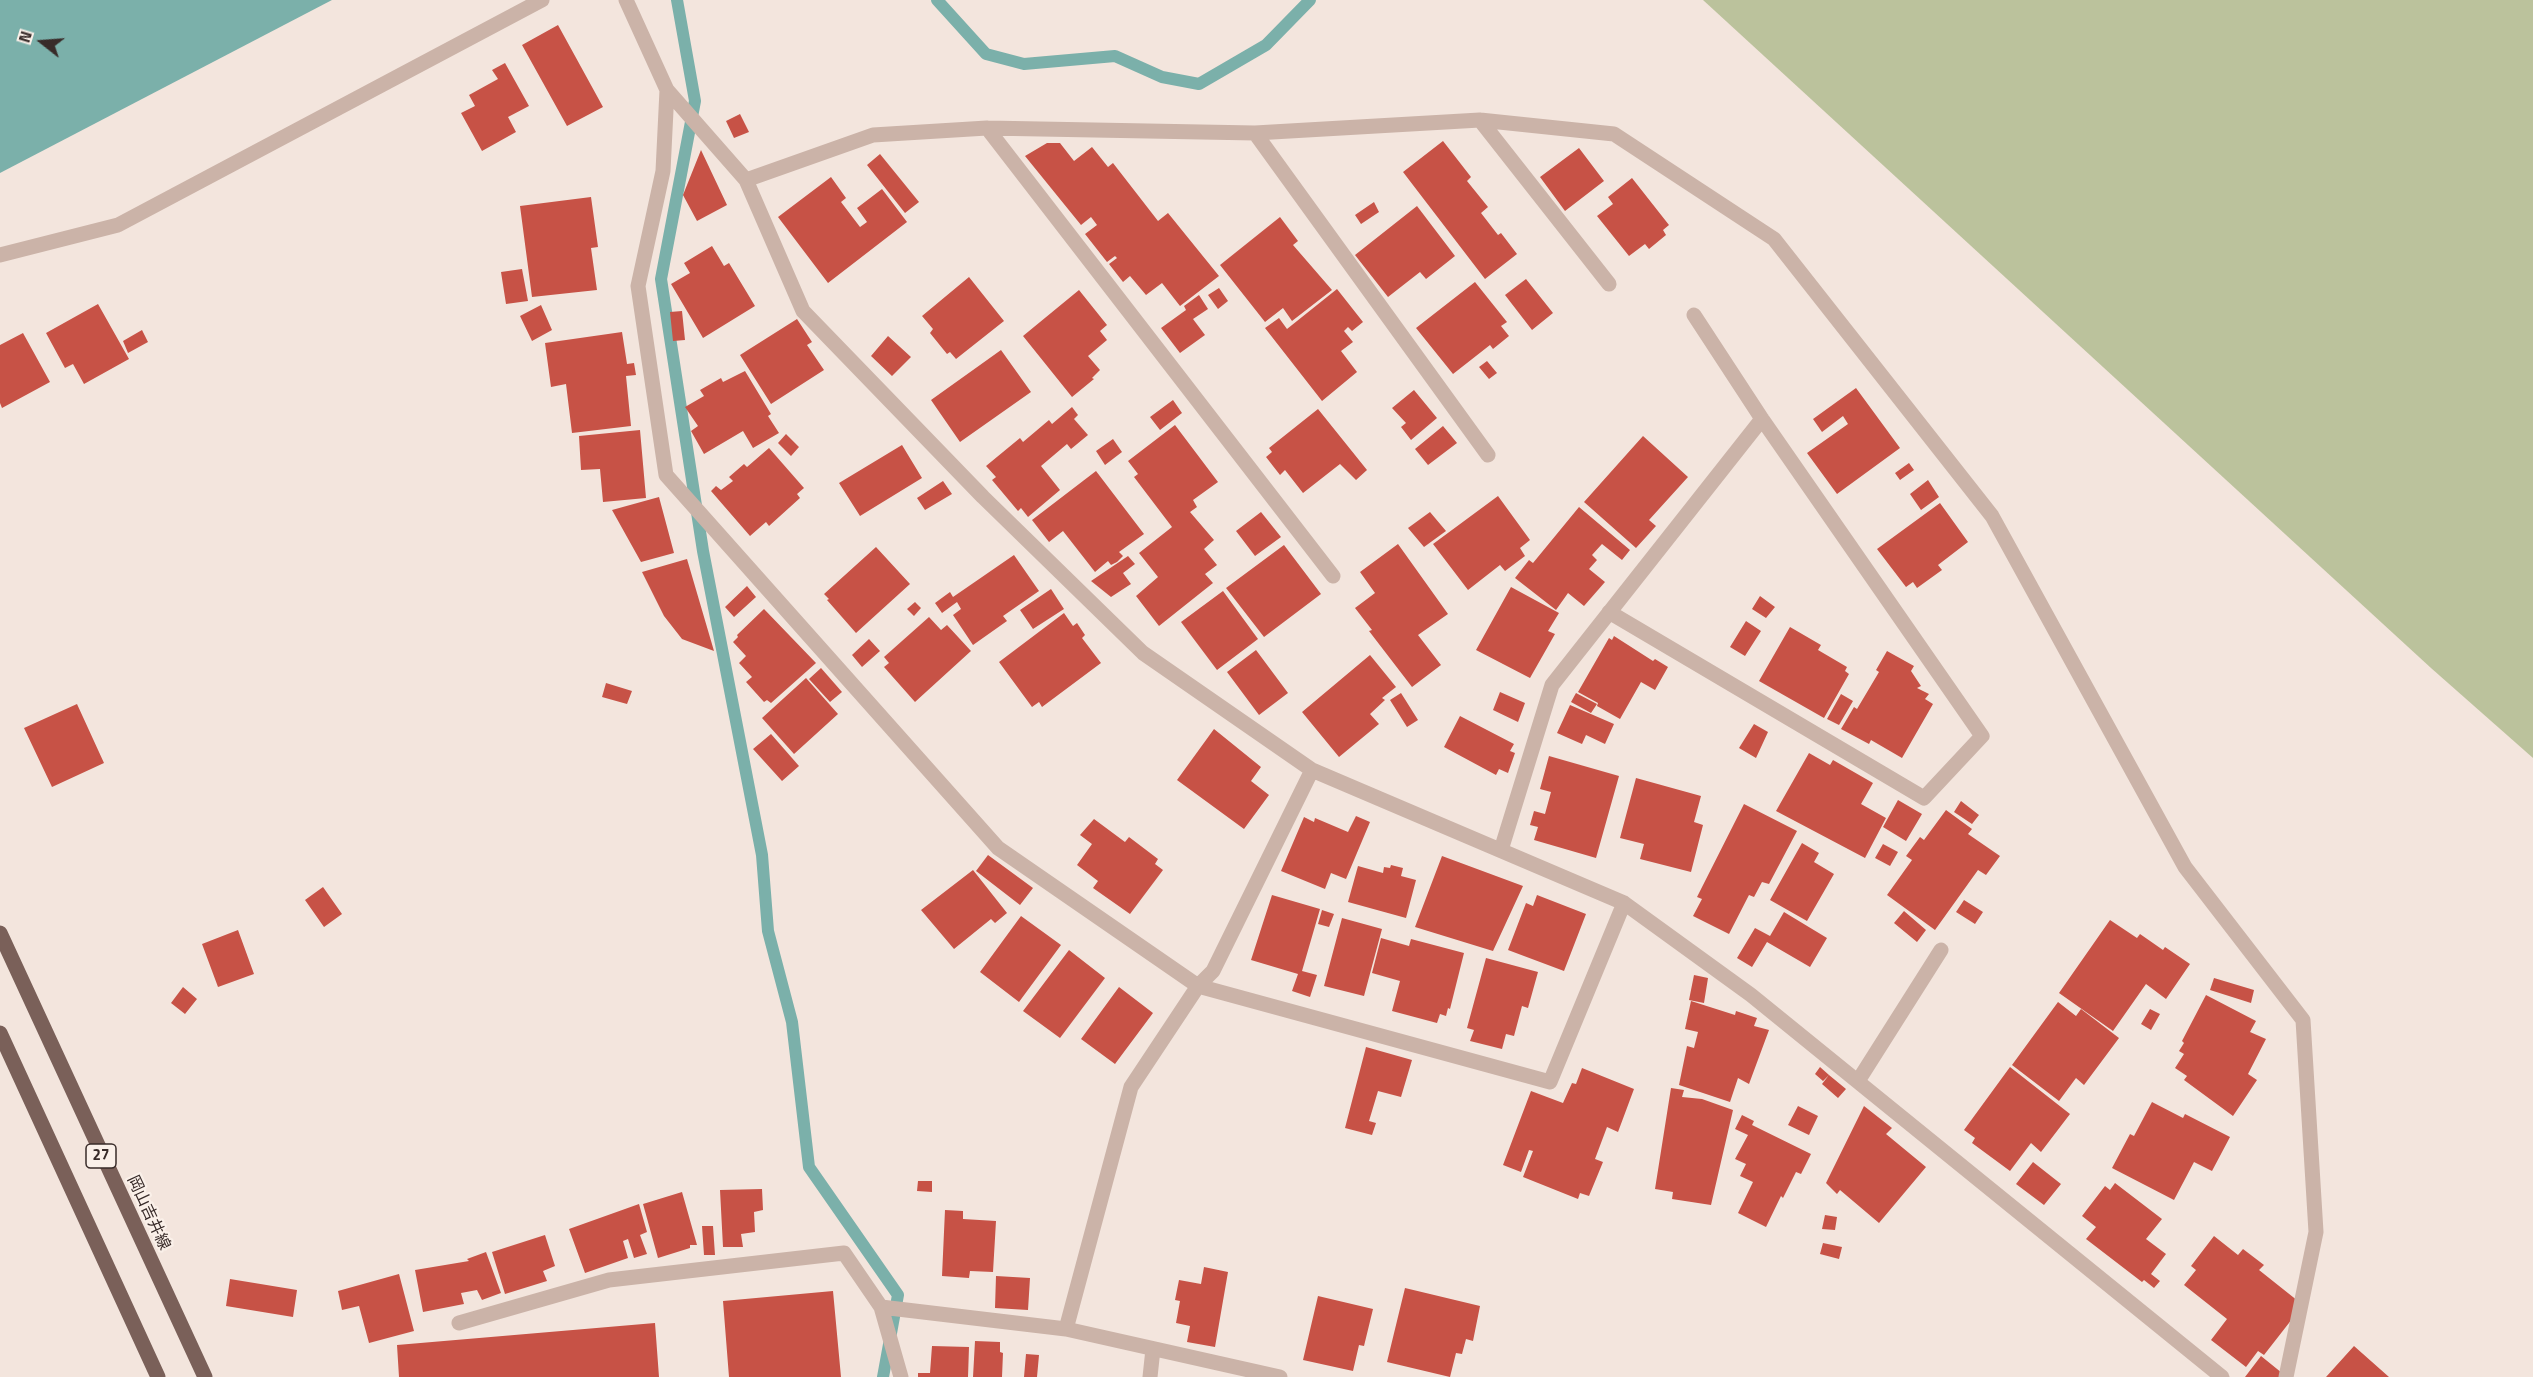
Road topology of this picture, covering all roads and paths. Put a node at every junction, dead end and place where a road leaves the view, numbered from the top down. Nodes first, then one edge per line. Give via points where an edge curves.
1 (542, 0) edge
2 (626, 0) edge
3 (667, 90) junction
4 (1480, 120) junction
5 (987, 128) junction
6 (1255, 133) junction
7 (746, 180) junction
8 (0, 255) edge
9 (1609, 284) dead end
10 (1694, 315) dead end
11 (1762, 419) junction
12 (1488, 455) dead end
13 (1333, 576) dead end
14 (1609, 612) junction
15 (1312, 771) junction
16 (1501, 850) junction
17 (1624, 903) junction
18 (0, 933) edge
19 (1941, 950) dead end
20 (1198, 986) junction
21 (0, 1033) edge
22 (1858, 1081) junction
23 (881, 1307) junction
24 (459, 1323) dead end
25 (1066, 1329) junction
26 (1153, 1349) junction
27 (158, 1377) edge
28 (205, 1377) edge
29 (901, 1377) edge
30 (1150, 1377) edge
31 (1280, 1377) edge
32 (2222, 1377) edge
33 (2286, 1377) edge

1 - 8 street via 118,225
2 - 3 street
3 - 7 street
3 - 20 street via 663,171 638,286 666,475 999,848
4 - 6 street
4 - 9 street
4 - 33 street via 1614,134 1774,239 1992,516 2185,867 2303,1020 2316,1232
5 - 6 street
5 - 7 street via 873,135
5 - 13 street
6 - 12 street
7 - 15 street via 803,311 983,497 1143,653
10 - 11 street
11 - 14 street
11 - 14 street via 1982,736 1924,798
14 - 16 street via 1552,685
15 - 16 street
15 - 20 street via 1213,971
16 - 17 street
17 - 20 street via 1550,1082
17 - 22 street via 1751,995
18 - 28 main road, 岡山吉井線 / 27
19 - 22 street
20 - 25 street via 1131,1087
21 - 27 main road, 27
22 - 32 street
23 - 24 street via 844,1252 609,1280
23 - 25 street
23 - 29 street
25 - 26 street
26 - 30 street
26 - 31 street

